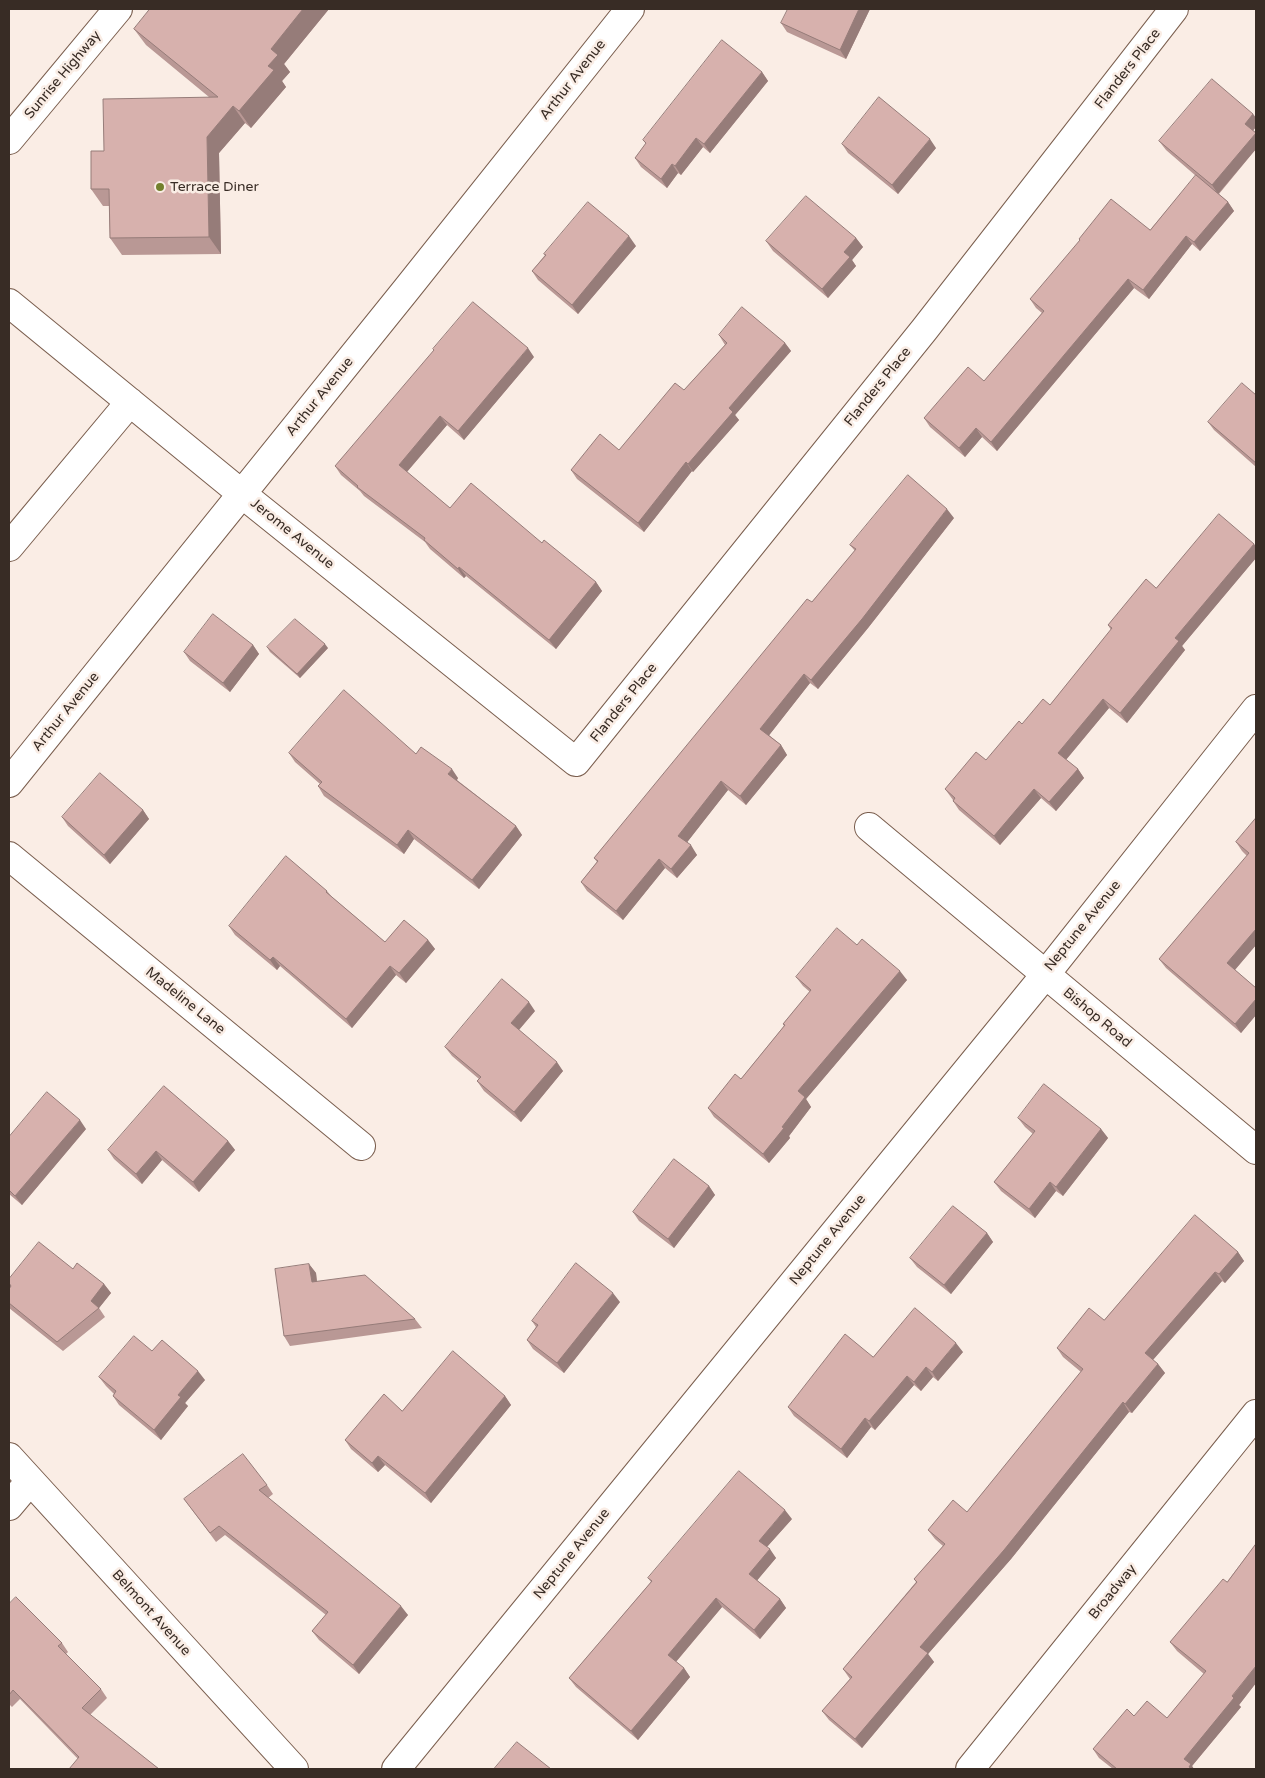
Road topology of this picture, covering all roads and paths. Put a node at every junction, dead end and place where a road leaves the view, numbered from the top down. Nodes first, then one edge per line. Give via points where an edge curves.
1 (118, 9) edge
2 (630, 9) edge
3 (1174, 9) edge
4 (9, 140) edge
5 (9, 303) edge
6 (130, 402) junction
7 (242, 494) junction
8 (9, 547) edge
9 (1256, 709) edge
10 (576, 762) joint
11 (9, 783) edge
12 (868, 827) dead end
13 (9, 856) edge
14 (1045, 974) junction
15 (362, 1146) dead end
16 (1256, 1150) edge
17 (1256, 1414) edge
18 (9, 1457) edge
19 (30, 1481) junction
20 (9, 1506) edge
21 (294, 1769) edge
22 (396, 1769) edge
23 (970, 1769) edge

1 - 4 street, Sunrise Highway
2 - 7 street, Arthur Avenue
3 - 10 street, Flanders Place via 924,330
5 - 6 street, Jerome Avenue
6 - 7 street, Jerome Avenue
6 - 8 street
7 - 10 street, Jerome Avenue
7 - 11 street, Arthur Avenue
9 - 14 street, Neptune Avenue
12 - 14 street, Bishop Road
13 - 15 street, Madeline Lane
14 - 16 street, Bishop Road
14 - 22 street, Neptune Avenue
17 - 23 street, Broadway
18 - 19 street, Belmont Avenue
19 - 20 street
19 - 21 street, Belmont Avenue

